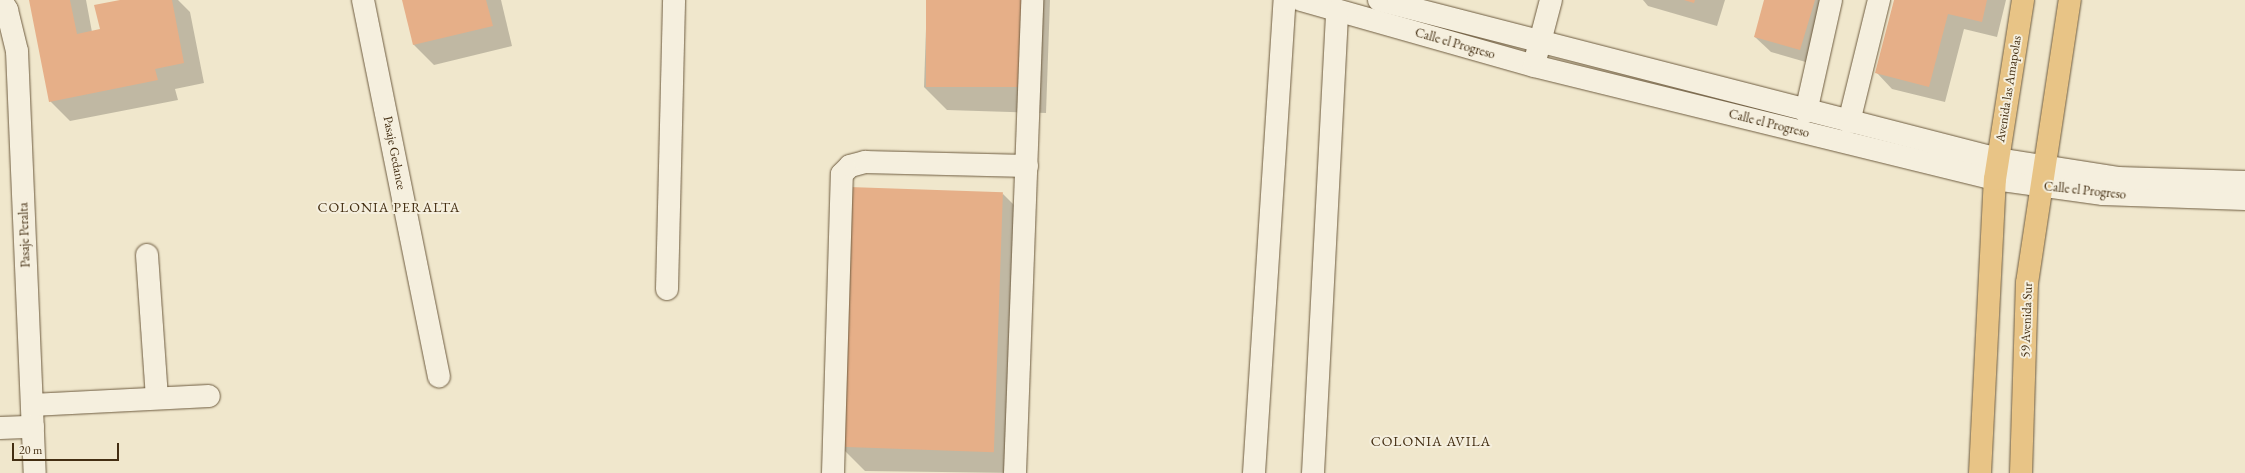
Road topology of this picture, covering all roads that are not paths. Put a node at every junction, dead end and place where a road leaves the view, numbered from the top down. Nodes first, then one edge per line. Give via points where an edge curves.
1 (1, 0) edge
2 (363, 0) edge
3 (674, 0) edge
4 (1032, 0) edge
5 (1284, 0) edge
6 (1301, 0) edge
7 (1379, 0) edge
8 (1551, 0) edge
9 (1831, 0) edge
10 (1879, 0) edge
11 (2023, 0) edge
12 (2070, 0) edge
13 (1337, 11) junction
14 (1540, 43) junction
15 (1534, 66) junction
16 (1806, 112) junction
17 (1849, 122) junction
18 (1027, 166) junction
19 (1997, 169) junction
20 (2045, 177) junction
21 (2245, 182) edge
22 (2245, 199) edge
23 (147, 255) dead end
24 (667, 289) dead end
25 (439, 376) dead end
26 (209, 396) dead end
27 (157, 398) junction
28 (32, 416) junction
29 (0, 428) edge
30 (35, 473) edge
31 (833, 473) edge
32 (1015, 473) edge
33 (1254, 473) edge
34 (1313, 473) edge
35 (1980, 473) edge
36 (2022, 473) edge

1 - 28 street, Pasaje Peralta via 7,10 17,51
2 - 25 street, Pasaje Gedance
3 - 24 street
4 - 18 street
5 - 33 street
6 - 13 street, Calle el Progreso
7 - 14 street, Calle el Progreso
8 - 14 street
9 - 16 street
10 - 17 street
11 - 19 main road, Avenida las Amapolas
12 - 20 main road
13 - 15 street, Calle el Progreso
13 - 34 street
14 - 15 street
14 - 16 street, Calle el Progreso
15 - 19 street, Calle el Progreso
16 - 17 street, Calle el Progreso
17 - 19 street, Calle el Progreso
18 - 31 street via 865,162 850,166 842,174
18 - 32 street
19 - 20 street, Calle el Progreso
19 - 35 main road
20 - 21 street, Calle el Progreso
20 - 22 street, Calle el Progreso via 2103,194
20 - 36 main road, 59 Avenida Sur via 2028,284
23 - 27 street
26 - 27 street
27 - 28 street
28 - 29 street
28 - 30 street, Pasaje Peralta

